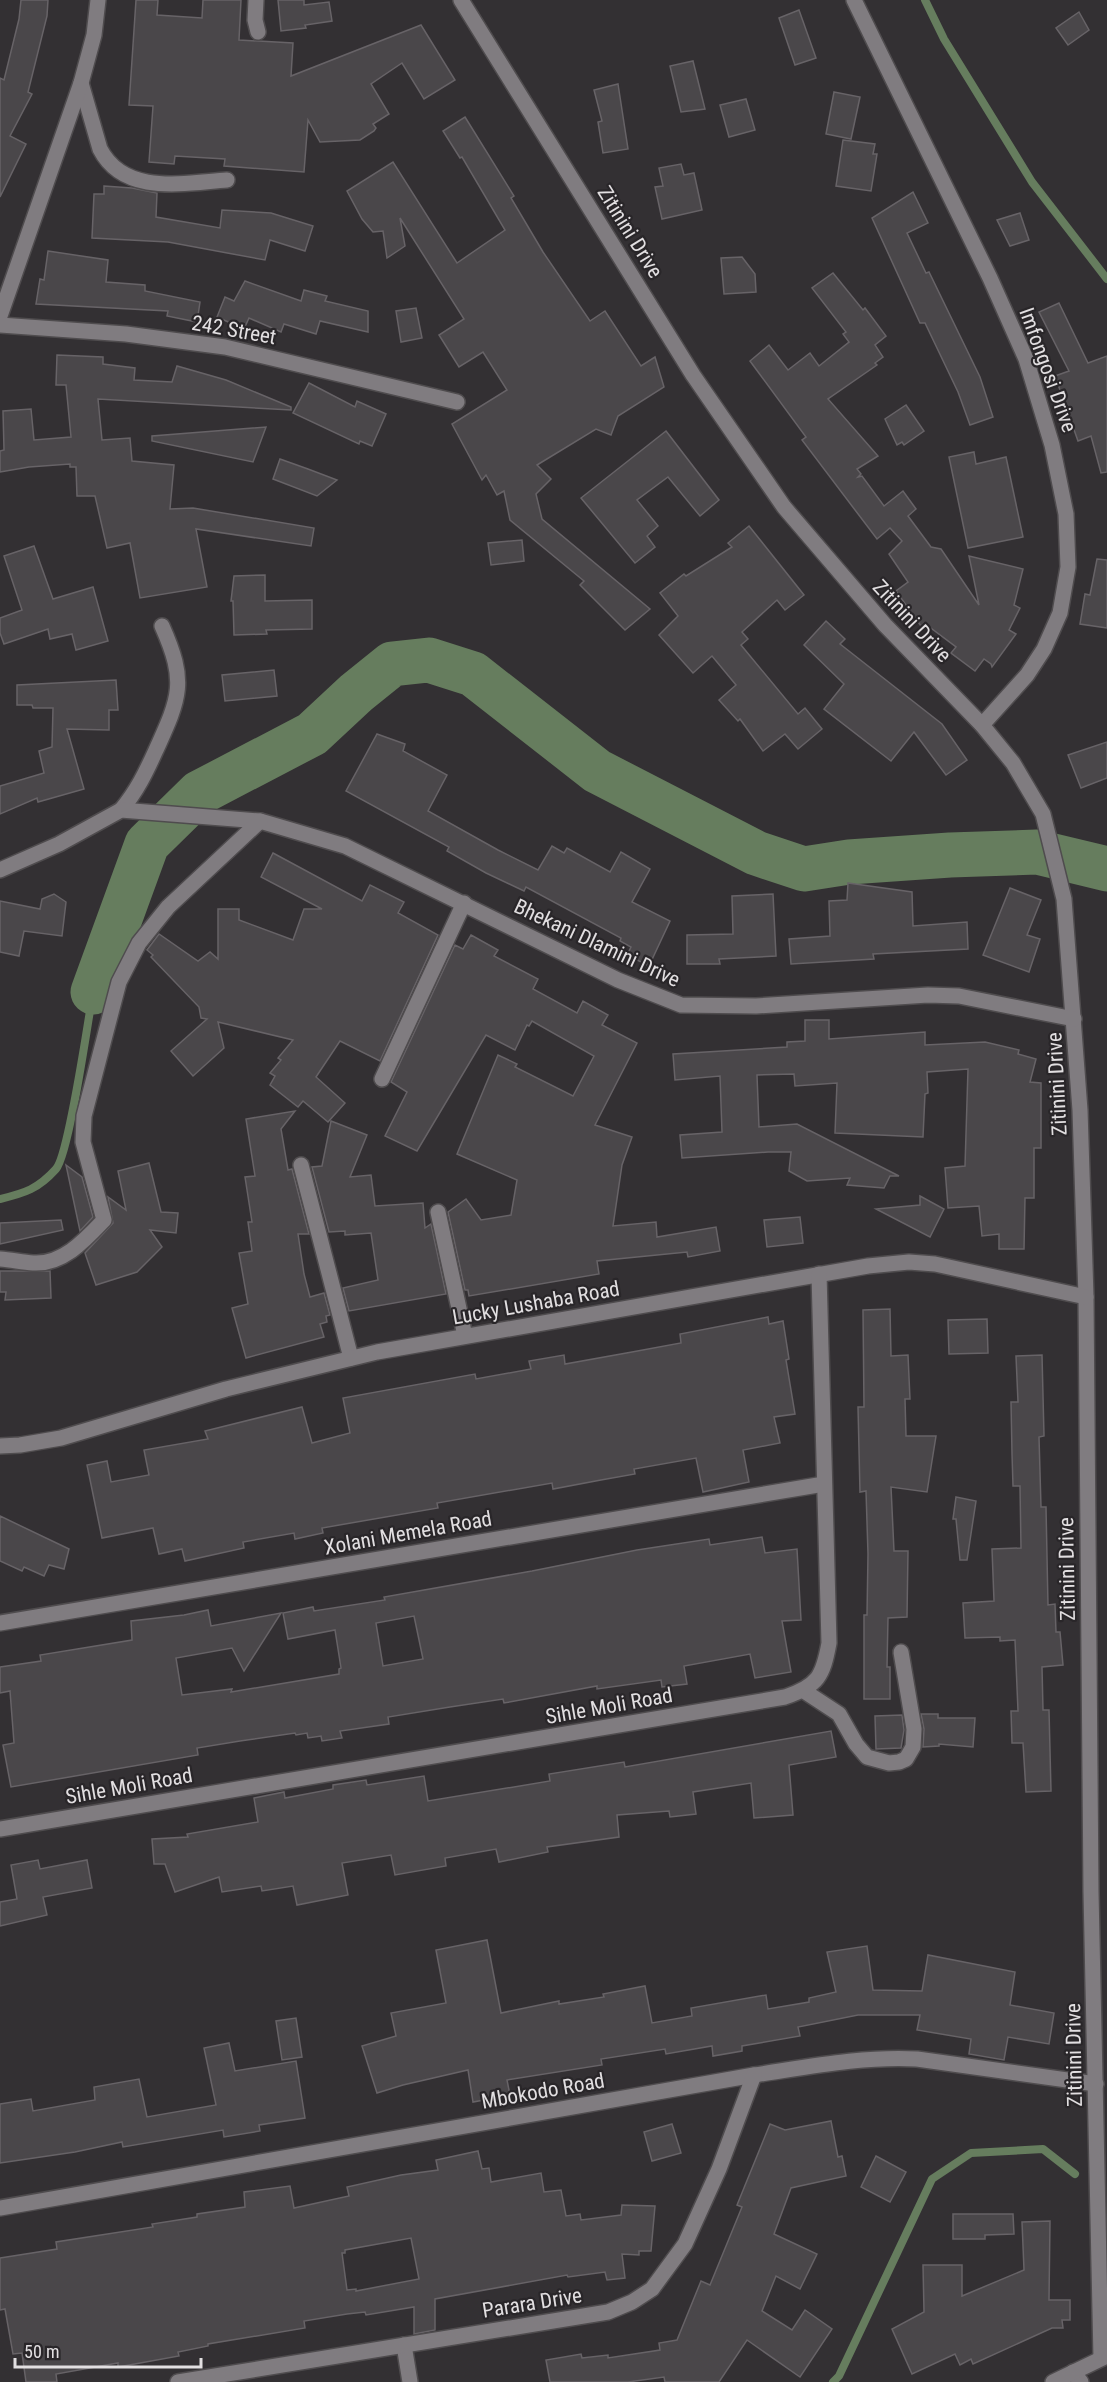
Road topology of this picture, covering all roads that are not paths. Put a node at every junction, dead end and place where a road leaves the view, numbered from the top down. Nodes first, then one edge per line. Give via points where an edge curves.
1 (98, 0) edge
2 (256, 0) edge
3 (461, 0) edge
4 (854, 0) edge
5 (258, 32) dead end
6 (81, 83) junction
7 (227, 180) dead end
8 (0, 316) edge
9 (0, 325) edge
10 (457, 402) dead end
11 (162, 626) dead end
12 (982, 725) junction
13 (121, 810) junction
14 (260, 821) junction
15 (0, 870) edge
16 (464, 903) junction
17 (1074, 1019) junction
18 (382, 1079) dead end
19 (301, 1165) dead end
20 (438, 1212) dead end
21 (0, 1259) edge
22 (819, 1274) junction
23 (1086, 1297) junction
24 (465, 1336) junction
25 (351, 1358) junction
26 (0, 1446) edge
27 (824, 1484) junction
28 (0, 1623) edge
29 (901, 1652) dead end
30 (804, 1691) junction
31 (0, 1829) edge
32 (754, 2075) junction
33 (1096, 2084) junction
34 (0, 2208) edge
35 (404, 2345) junction
36 (1104, 2357) edge
37 (1077, 2377) edge
38 (178, 2382) edge
39 (410, 2382) edge
40 (1053, 2382) edge

1 - 6 street via 94,35
2 - 5 street
3 - 12 street, Zitinini Drive via 693,375 784,507 885,625
4 - 12 street, Imfongosi Drive via 1026,359 1052,445 1065,514 1068,567 1060,613 1027,675
6 - 7 street via 100,149 117,172 153,183
6 - 8 street
9 - 10 street, 242 Street via 126,334 225,347
11 - 13 street via 177,666 174,710 136,792
12 - 17 street, Zitinini Drive via 1013,763 1043,814 1064,899
13 - 14 street, Bhekani Dlamini Drive
13 - 15 street
14 - 16 street, Bhekani Dlamini Drive via 345,846
14 - 21 street via 168,907 139,943 119,982 84,1116 83,1142 104,1220 79,1246 52,1261
16 - 17 street, Bhekani Dlamini Drive via 618,980 681,1005 756,1006 959,996
16 - 18 street
17 - 23 street, Zitinini Drive
19 - 25 street
20 - 24 street
22 - 23 street, Lucky Lushaba Road via 909,1262 935,1264
22 - 24 street, Lucky Lushaba Road
22 - 27 street
23 - 33 street, Zitinini Drive
24 - 25 street, Lucky Lushaba Road
25 - 26 street, Lucky Lushaba Road via 226,1389 61,1438
27 - 28 street, Xolani Memela Road
27 - 30 street via 829,1643 816,1682
29 - 30 street via 915,1729 913,1747 906,1759 899,1762 867,1757 839,1714
30 - 31 street, Sihle Moli Road
32 - 33 street, Mbokodo Road via 890,2057
32 - 34 street, Mbokodo Road
32 - 35 street, Parara Drive via 719,2169 685,2244 652,2289 608,2312
33 - 36 street, Zitinini Drive
35 - 38 street, Parara Drive
35 - 39 street
36 - 37 street
37 - 40 street

